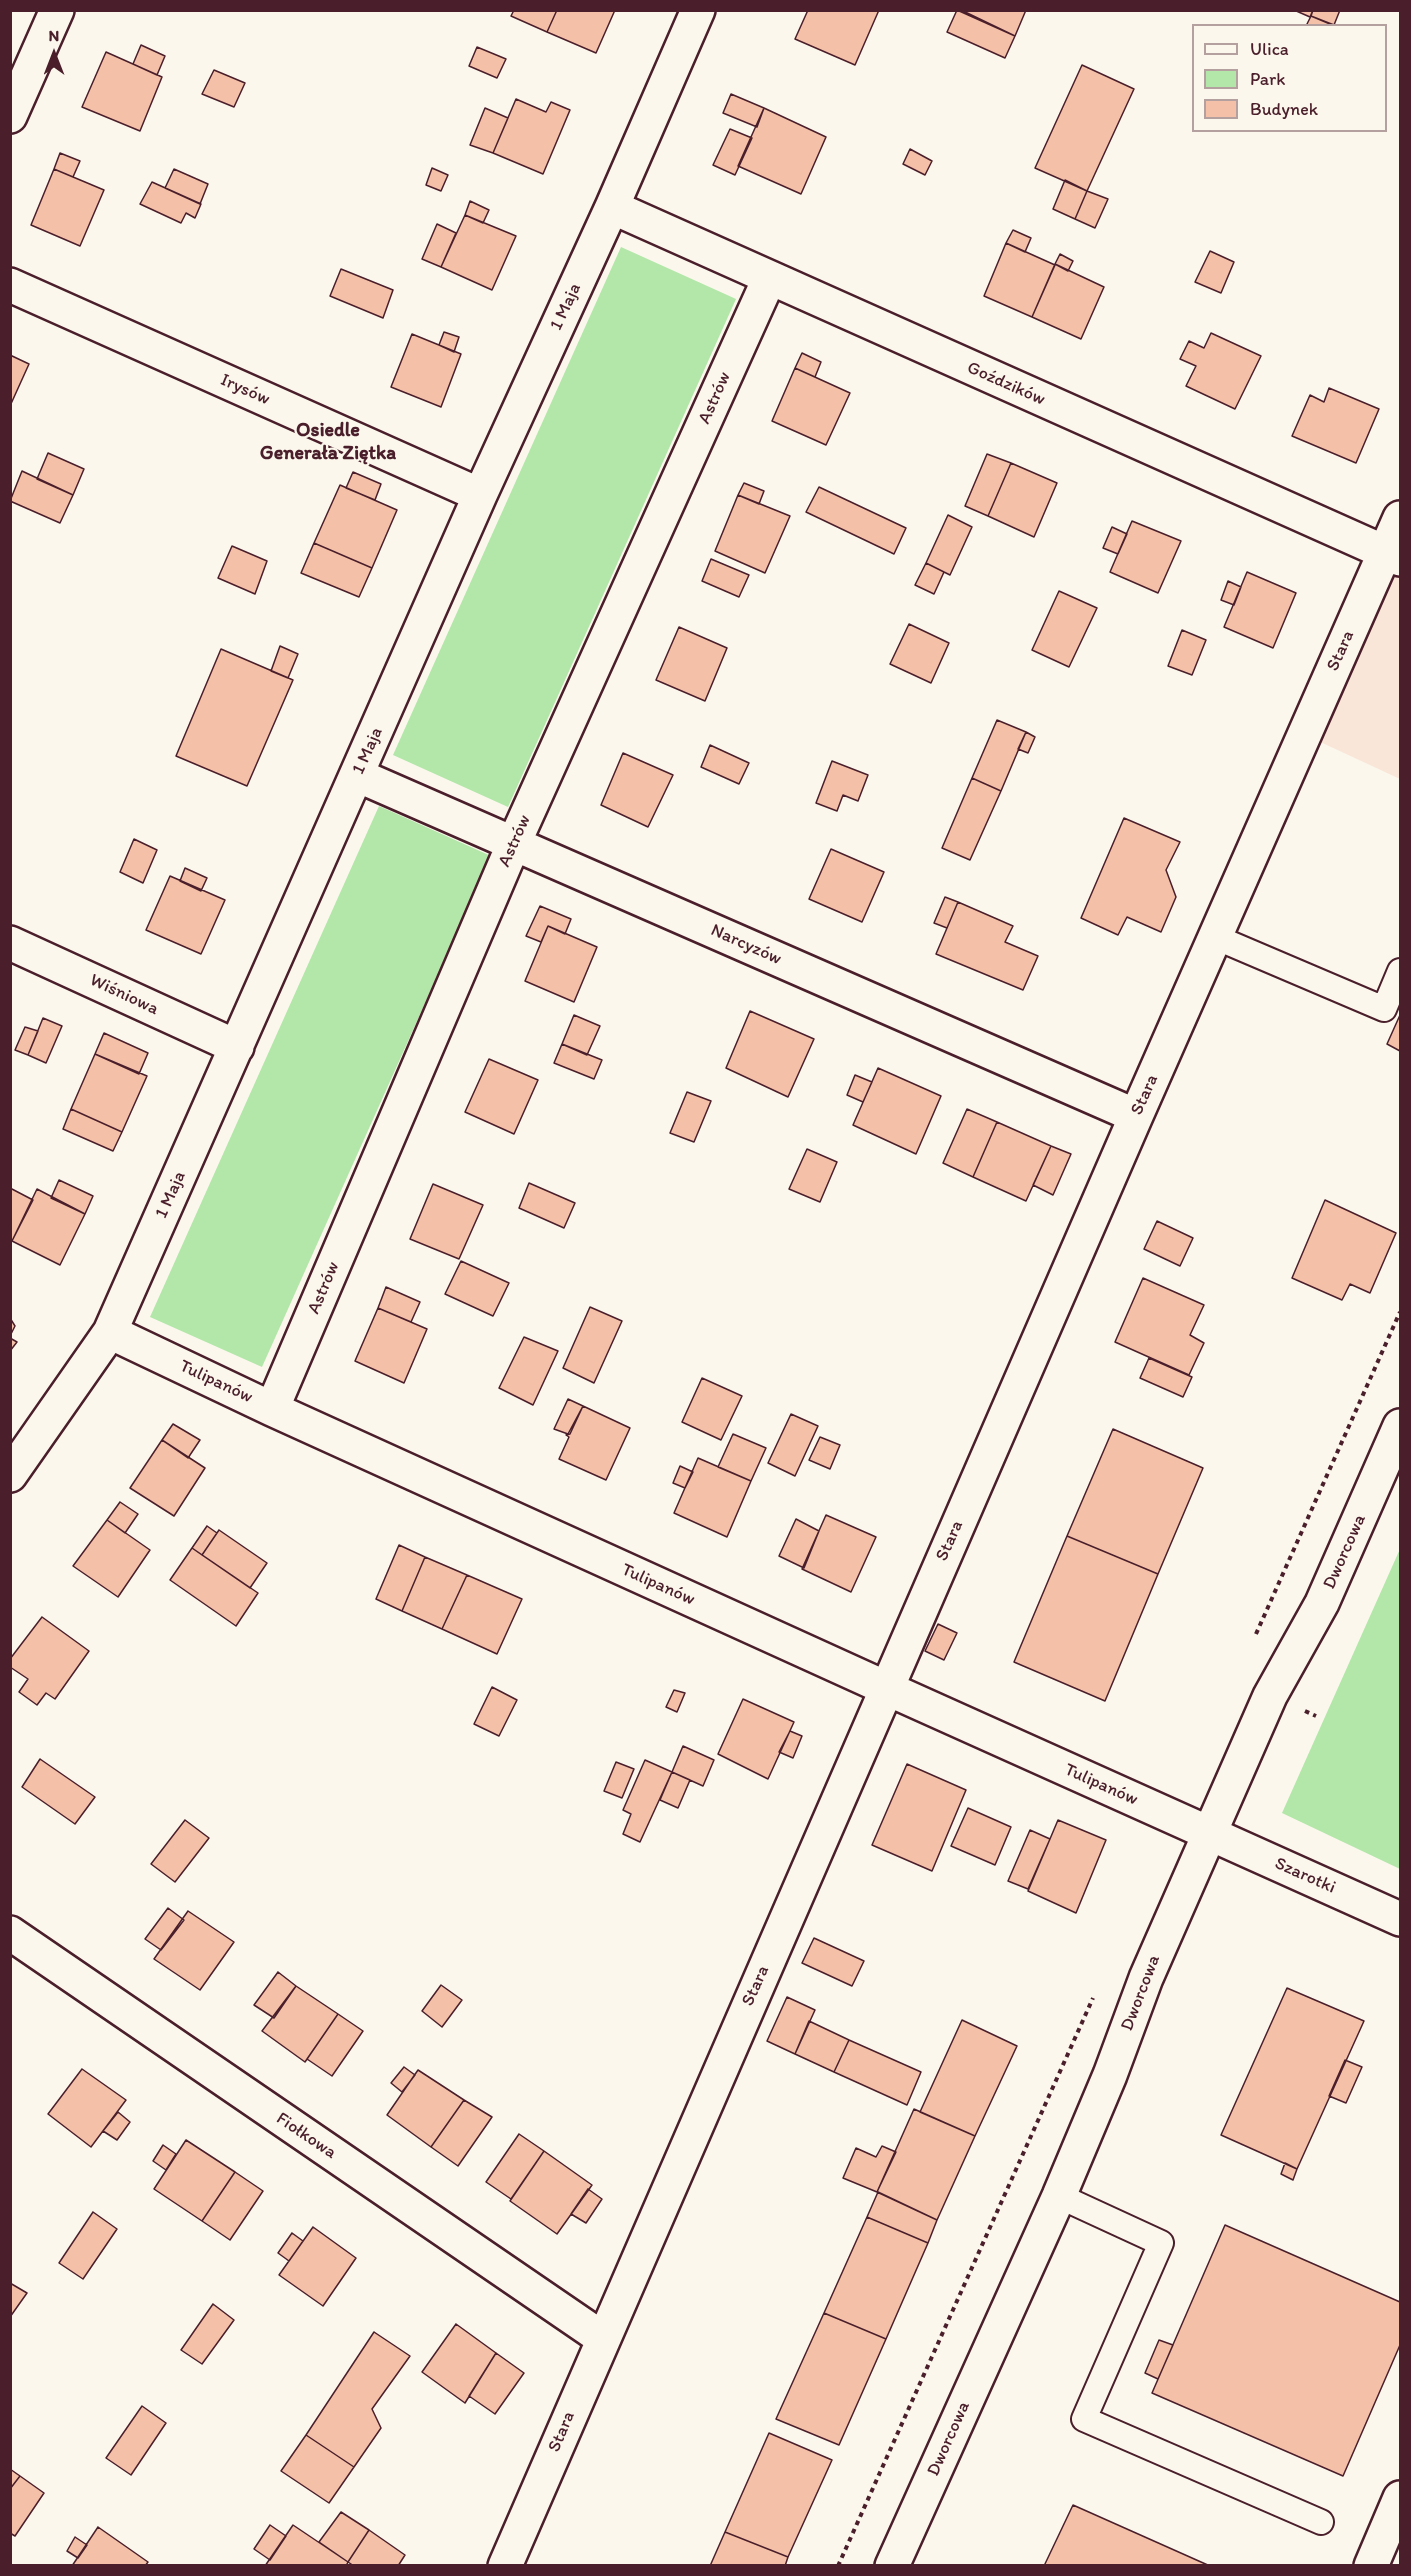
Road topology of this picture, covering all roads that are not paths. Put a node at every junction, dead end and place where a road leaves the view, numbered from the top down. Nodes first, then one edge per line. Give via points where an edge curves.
1 (57, 10) edge
2 (698, 10) edge
3 (10, 116) edge
4 (612, 207) junction
5 (769, 279) junction
6 (10, 285) edge
7 (480, 495) junction
8 (1401, 518) edge
9 (1393, 556) edge
10 (357, 775) junction
11 (514, 843) junction
12 (1215, 937) junction
13 (10, 943) edge
14 (1401, 971) edge
15 (237, 1047) junction
16 (1136, 1116) junction
17 (110, 1332) junction
18 (272, 1409) junction
19 (1401, 1426) edge
20 (10, 1475) edge
21 (886, 1688) junction
22 (1210, 1833) junction
23 (1401, 1919) edge
24 (10, 1934) edge
25 (1059, 2196) junction
26 (602, 2338) junction
27 (1397, 2515) edge
28 (1322, 2522) dead end
29 (505, 2565) edge
30 (892, 2565) edge
31 (1371, 2565) edge

1 - 3 street
2 - 4 street, 1 Maja
4 - 5 street, Goździków
4 - 7 street, 1 Maja
5 - 9 street, Goździków
5 - 11 street, Astrów
6 - 7 street, Irysów
7 - 10 street, 1 Maja
8 - 9 street, Stara
9 - 12 street, Stara
10 - 11 street, Narcyzów
10 - 15 street, 1 Maja
11 - 16 street, Narcyzów
11 - 18 street, Astrów
12 - 14 lane via 1384,1009
12 - 16 street, Stara
13 - 15 street, Wiśniowa
15 - 17 street, 1 Maja
16 - 21 street, Stara
17 - 18 street, Tulipanów
17 - 20 street, 1 Maja
18 - 21 street, Tulipanów
19 - 22 street, Dworcowa via 1322,1603 1270,1696
21 - 22 street, Tulipanów
21 - 26 street, Stara
22 - 23 street, Szarotki
22 - 25 street, Dworcowa via 1146,1978
24 - 26 street, Fiołkowa
25 - 28 lane via 1161,2243 1084,2419
25 - 30 street, Dworcowa
26 - 29 street, Stara
27 - 31 street

